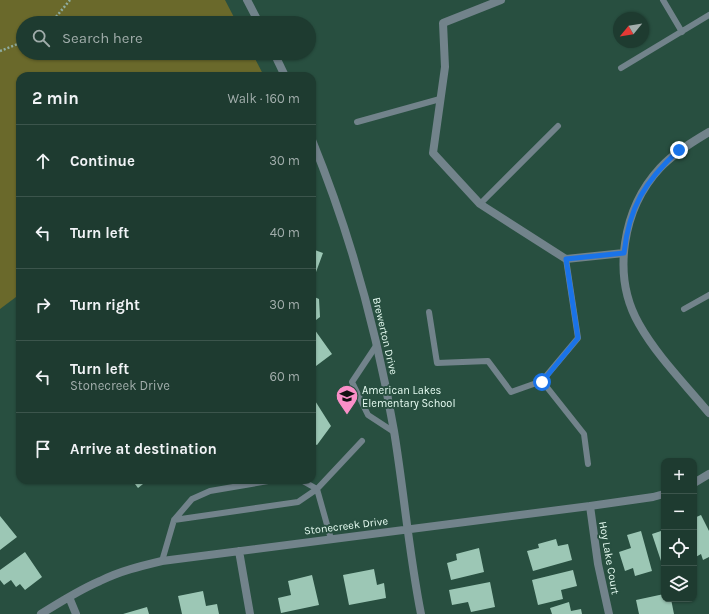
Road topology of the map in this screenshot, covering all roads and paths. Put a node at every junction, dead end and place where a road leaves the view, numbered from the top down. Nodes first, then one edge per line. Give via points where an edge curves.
1 (70, 0) edge
2 (247, 0) edge
3 (501, 0) edge
4 (663, 0) edge
5 (709, 15) edge
6 (57, 16) edge
7 (255, 16) edge
8 (682, 32) junction
9 (16, 45) edge
10 (0, 51) edge
11 (277, 60) edge
12 (621, 68) dead end
13 (283, 72) edge
14 (440, 99) junction
15 (357, 122) dead end
16 (558, 126) dead end
17 (709, 132) edge
18 (316, 150) edge
19 (480, 204) junction
20 (624, 253) junction
21 (566, 259) junction
22 (709, 296) edge
23 (684, 309) dead end
24 (429, 312) dead end
25 (376, 346) junction
26 (542, 382) junction
27 (709, 412) edge
28 (394, 432) junction
29 (362, 441) dead end
30 (588, 464) dead end
31 (709, 474) edge
32 (697, 481) edge
33 (251, 484) edge
34 (308, 484) edge
35 (317, 489) junction
36 (661, 495) edge
37 (590, 506) junction
38 (174, 520) junction
39 (407, 529) junction
40 (331, 539) junction
41 (239, 551) junction
42 (162, 561) junction
43 (69, 597) junction
44 (41, 614) edge
45 (76, 614) edge
46 (250, 614) edge
47 (421, 614) edge
48 (609, 614) edge

1 - 6 path
2 - 7 street
3 - 14 street via 443,23 445,67
4 - 8 lane
5 - 8 lane
8 - 12 lane
9 - 10 path
11 - 13 street
14 - 15 lane
14 - 19 street via 433,153
16 - 19 lane
17 - 20 street via 679,150 661,166 646,185 631,218
18 - 25 street, Brewerton Drive via 348,240
19 - 21 street
20 - 21 street
20 - 27 street via 627,289 638,323 651,344
21 - 26 lane via 578,338
22 - 23 lane
24 - 26 lane via 437,363 488,361 511,392
25 - 28 street, Brewerton Drive
25 - 28 lane via 352,382 368,415
26 - 30 lane via 584,434
28 - 39 street, Brewerton Drive
29 - 35 lane
31 - 32 street
33 - 38 lane via 210,491 192,499
34 - 35 lane
35 - 38 lane via 298,502
35 - 40 lane
36 - 37 street, Stonecreek Drive
37 - 39 street, Stonecreek Drive
37 - 48 street, Hoy Lake Court via 598,564
38 - 42 lane
39 - 40 street, Stonecreek Drive
39 - 47 street, Brewerton Drive
40 - 41 street, Stonecreek Drive
41 - 42 street, Stonecreek Drive
41 - 46 street
42 - 43 street, Stonecreek Drive via 101,580
43 - 44 street, Stonecreek Drive
43 - 45 street

